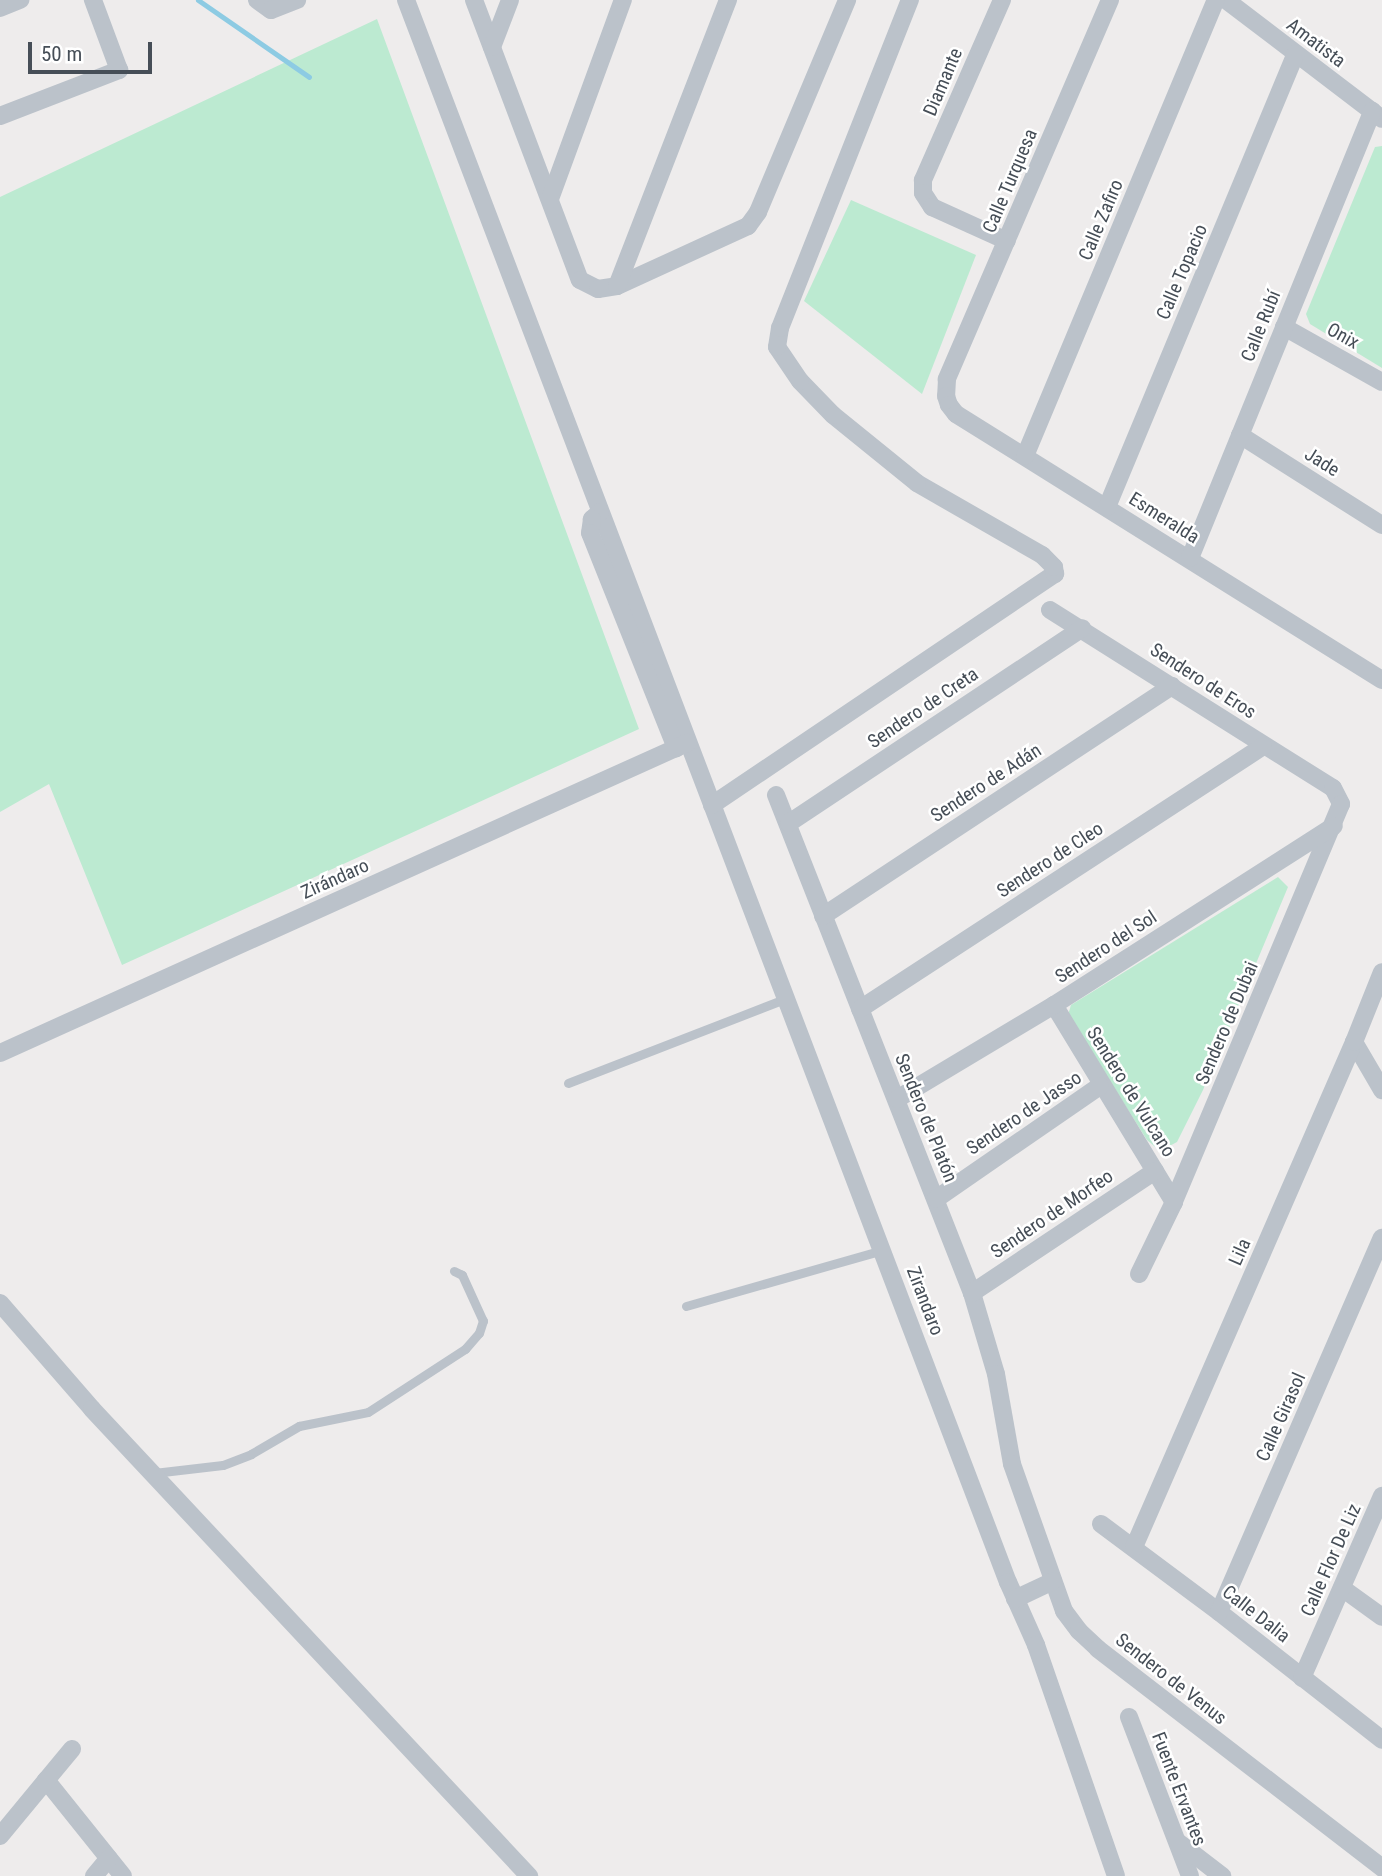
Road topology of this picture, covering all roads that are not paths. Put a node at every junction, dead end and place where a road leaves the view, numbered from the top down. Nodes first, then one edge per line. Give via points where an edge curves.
1 (20, 0) edge
2 (93, 0) edge
3 (257, 0) edge
4 (297, 0) edge
5 (406, 0) edge
6 (474, 0) edge
7 (510, 0) edge
8 (623, 0) edge
9 (728, 0) edge
10 (848, 0) edge
11 (910, 0) edge
12 (1002, 0) edge
13 (1110, 0) edge
14 (1216, 0) edge
15 (1226, 0) edge
16 (0, 8) edge
17 (492, 47) junction
18 (1296, 54) junction
19 (1377, 115) edge
20 (0, 116) edge
21 (550, 199) junction
22 (1007, 241) junction
23 (617, 286) junction
24 (1284, 327) junction
25 (947, 379) joint
26 (1382, 382) edge
27 (1240, 435) junction
28 (1025, 456) junction
29 (1107, 507) junction
30 (1382, 525) edge
31 (1190, 558) junction
32 (1050, 610) dead end
33 (1082, 628) junction
34 (1382, 680) edge
35 (1172, 686) junction
36 (681, 746) junction
37 (1263, 746) junction
38 (1333, 788) joint
39 (776, 795) dead end
40 (712, 805) junction
41 (789, 823) junction
42 (1334, 826) junction
43 (824, 916) junction
44 (1382, 972) edge
45 (787, 998) junction
46 (1054, 1005) junction
47 (860, 1009) junction
48 (1354, 1042) junction
49 (0, 1053) edge
50 (568, 1083) dead end
51 (1100, 1086) junction
52 (1382, 1090) edge
53 (897, 1099) junction
54 (1155, 1171) junction
55 (936, 1199) junction
56 (1174, 1202) junction
57 (1382, 1238) edge
58 (883, 1250) junction
59 (454, 1271) dead end
60 (1139, 1274) dead end
61 (972, 1293) junction
62 (0, 1303) edge
63 (686, 1306) dead end
64 (1012, 1464) joint
65 (152, 1473) junction
66 (1382, 1496) edge
67 (1101, 1524) dead end
68 (1133, 1547) junction
69 (1053, 1581) junction
70 (1342, 1588) junction
71 (1015, 1599) junction
72 (1219, 1612) junction
73 (1382, 1618) edge
74 (1303, 1678) junction
75 (1129, 1717) dead end
76 (1382, 1740) edge
77 (72, 1749) dead end
78 (46, 1780) junction
79 (0, 1836) edge
80 (1177, 1842) junction
81 (109, 1858) junction
82 (1382, 1868) edge
83 (94, 1876) edge
84 (123, 1876) edge
85 (529, 1876) edge
86 (1116, 1876) edge
87 (1190, 1876) edge
88 (1223, 1876) edge

1 - 16 street
2 - 20 street via 119,70
3 - 4 street via 271,10
5 - 36 street, Zirandaro via 600,513 593,519 590,533
6 - 17 street
7 - 17 street
8 - 21 street
9 - 23 street
10 - 23 street via 748,226
11 - 40 street via 780,328 777,347 800,381 833,415 928,490 1042,555 1055,574
12 - 22 street, Diamante via 923,180 925,201 932,207
13 - 22 street, Calle Turquesa
14 - 28 street, Calle Zafiro
15 - 18 street, Amatista
17 - 21 street
18 - 19 street, Amatista
18 - 29 street, Calle Topacio
19 - 24 street, Calle Rubí
21 - 23 street via 580,280 598,289
22 - 25 street, Calle Turquesa
24 - 26 street, Onix
24 - 27 street, Calle Rubí
25 - 28 street, Esmeralda via 946,396 956,414
27 - 30 street, Jade
27 - 31 street, Calle Rubí
28 - 29 street, Esmeralda
29 - 31 street, Esmeralda
31 - 34 street, Esmeralda
32 - 33 street, Sendero de Eros
33 - 35 street, Sendero de Eros
33 - 41 street, Sendero de Creta
35 - 37 street, Sendero de Eros
35 - 43 street, Sendero de Adán
36 - 40 street, Zirandaro
36 - 49 street, Zirándaro
37 - 38 street, Sendero de Eros
37 - 47 street, Sendero de Cleo
38 - 42 street, Sendero de Dubai via 1341,804
39 - 41 street, Sendero de Platón
40 - 45 street, Zirandaro
41 - 43 street, Sendero de Platón
42 - 46 street, Sendero del Sol
42 - 56 street, Sendero de Dubai
43 - 47 street, Sendero de Platón
44 - 48 street, Lila
45 - 50 lane
45 - 58 street, Zirandaro
46 - 51 street, Sendero de Vulcano
46 - 53 street, Sendero del Sol
47 - 53 street, Sendero de Platón
48 - 52 street
48 - 68 street, Lila
51 - 54 street, Sendero de Vulcano
51 - 55 street, Sendero de Jasso
53 - 55 street, Sendero de Platón
54 - 56 street, Sendero de Vulcano
54 - 61 street, Sendero de Morfeo
55 - 61 street, Sendero de Platón
56 - 60 street, Sendero de Dubai
57 - 72 street, Calle Girasol
58 - 63 lane
58 - 71 street, Zirandaro
59 - 65 lane via 462,1275 483,1321 466,1349 368,1412 299,1426 223,1465
61 - 64 street, Sendero de Platón via 996,1374
62 - 65 street
64 - 69 street, Sendero de Venus
65 - 85 street
66 - 70 street, Calle Flor De Liz
67 - 68 street, Calle Dalia
68 - 72 street, Calle Dalia
69 - 71 street
69 - 82 street, Sendero de Venus via 1064,1611 1098,1649
70 - 73 street
70 - 74 street, Calle Flor De Liz
71 - 86 street, Zirandaro via 1036,1645
72 - 74 street, Calle Dalia
74 - 76 street, Calle Dalia
75 - 80 street, Fuente Ervantes
77 - 78 street
78 - 79 street
78 - 81 street
80 - 87 street, Fuente Ervantes
80 - 88 street
81 - 83 street
81 - 84 street

